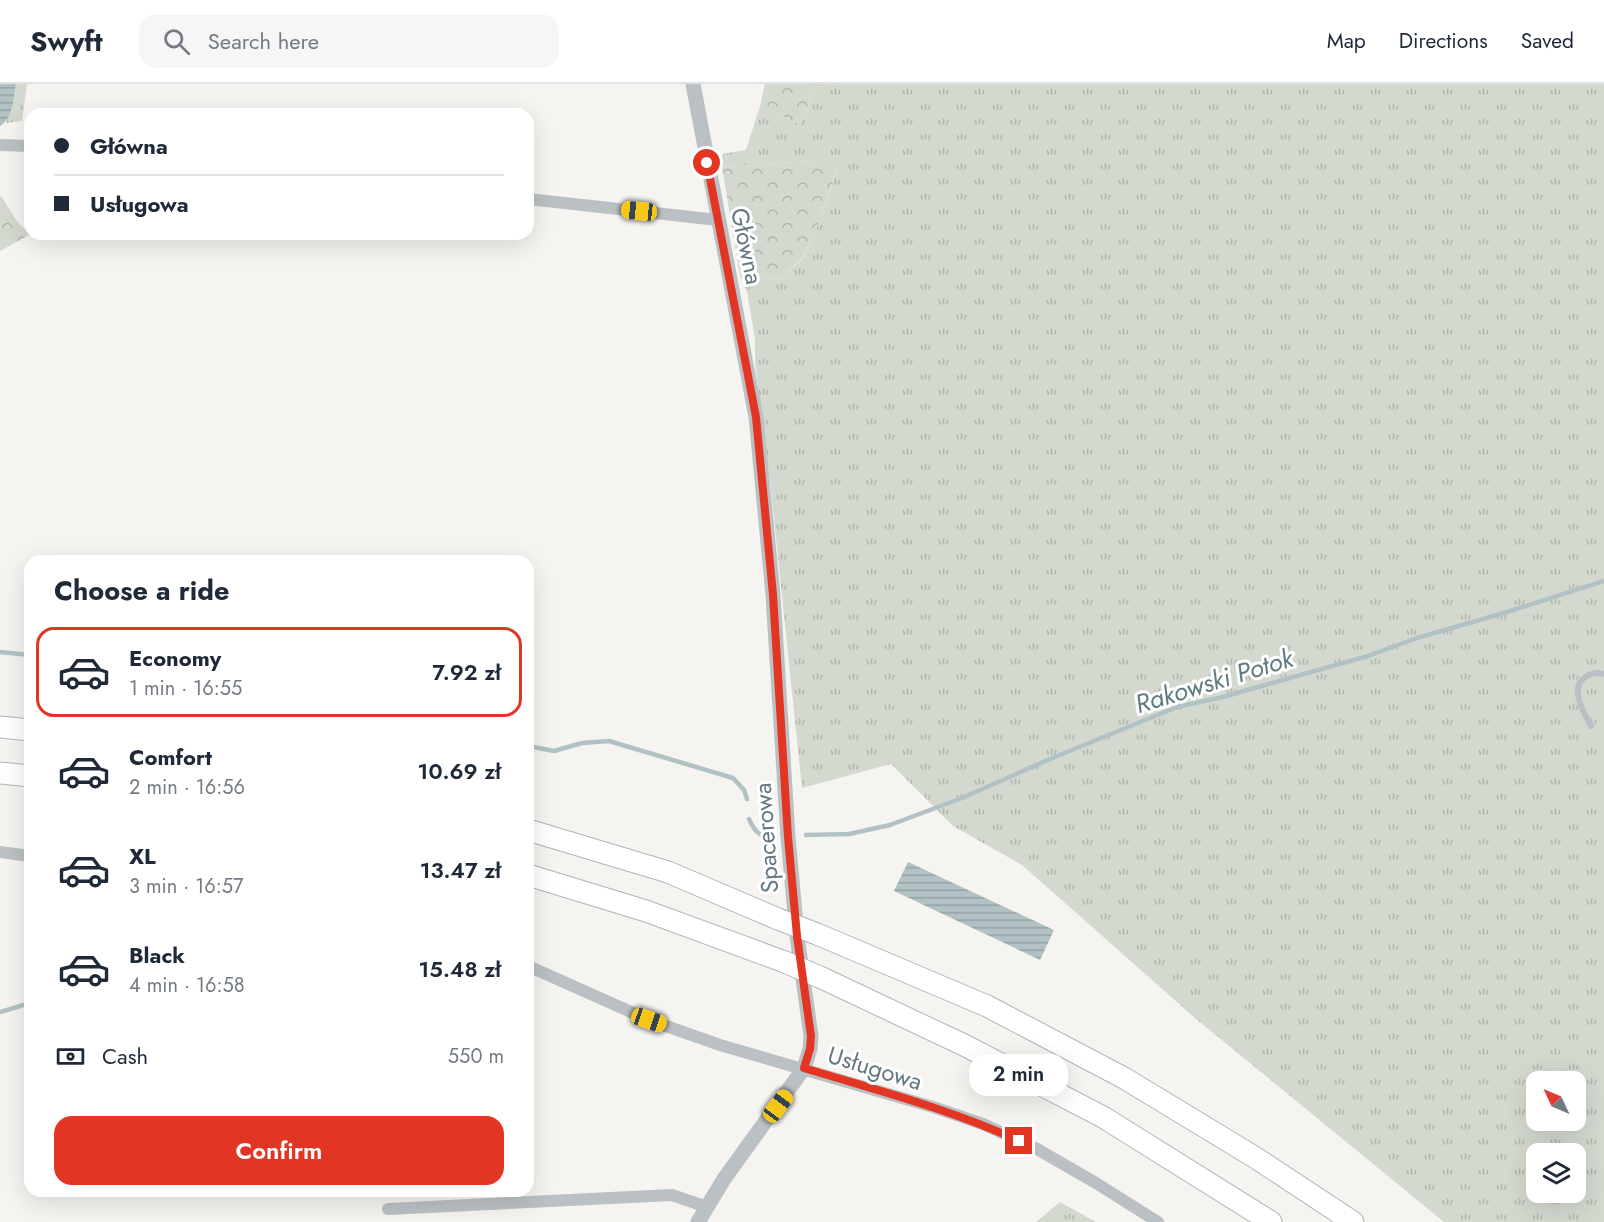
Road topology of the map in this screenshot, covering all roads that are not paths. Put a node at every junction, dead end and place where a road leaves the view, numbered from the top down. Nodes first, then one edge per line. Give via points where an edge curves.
1 (693, 84) edge
2 (0, 146) edge
3 (24, 146) edge
4 (534, 200) edge
5 (718, 220) junction
6 (756, 417) joint
7 (1604, 674) edge
8 (1591, 726) dead end
9 (0, 727) edge
10 (24, 729) edge
11 (0, 773) edge
12 (24, 775) edge
13 (534, 832) edge
14 (0, 852) edge
15 (24, 855) edge
16 (534, 877) edge
17 (534, 969) edge
18 (804, 1068) junction
19 (707, 1207) junction
20 (388, 1209) dead end
21 (698, 1222) edge
22 (1158, 1222) edge
23 (1271, 1222) edge
24 (1353, 1222) edge

1 - 5 street, Główna
2 - 3 street
4 - 5 street
5 - 6 street, Główna
6 - 18 street, Spacerowa via 773,595 788,837 811,1036
7 - 8 lane via 1592,673 1579,684 1577,693
9 - 10 highway
11 - 12 highway
13 - 24 highway, bridge via 668,872 987,1006 1124,1078
14 - 15 street
16 - 23 highway, bridge via 645,910 822,978 1103,1117
17 - 18 street, Usługowa via 649,1020
18 - 19 street, Spacerowa
18 - 22 street, Usługowa via 983,1124 1037,1149
19 - 20 street via 661,1195
19 - 21 street, Spacerowa

